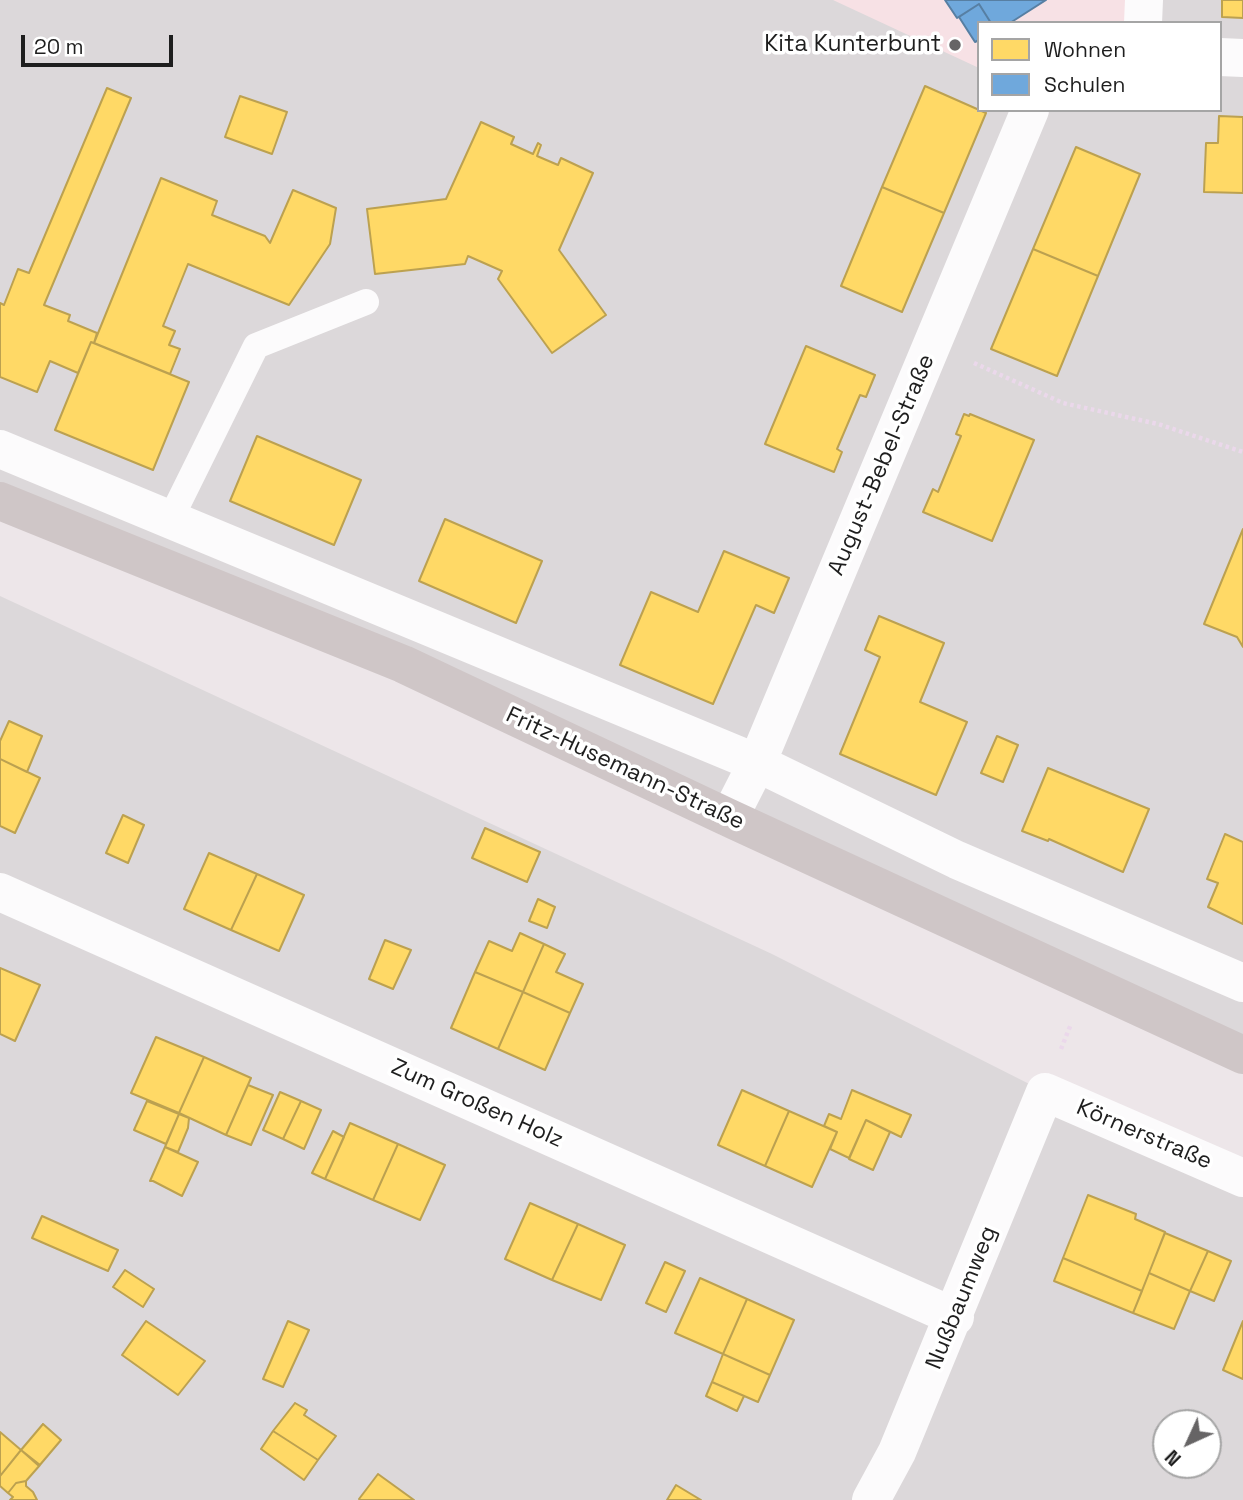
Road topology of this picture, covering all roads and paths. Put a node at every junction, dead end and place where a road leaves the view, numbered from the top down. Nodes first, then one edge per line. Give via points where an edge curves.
1 (1144, 0) edge
2 (1143, 21) edge
3 (1222, 57) edge
4 (1243, 58) edge
5 (1029, 112) edge
6 (366, 302) dead end
7 (932, 343) junction
8 (0, 449) edge
9 (1243, 452) edge
10 (0, 501) edge
11 (170, 520) junction
12 (757, 763) junction
13 (729, 818) junction
14 (0, 892) edge
15 (1243, 983) edge
16 (1243, 1055) edge
17 (1045, 1092) joint
18 (1243, 1178) edge
19 (955, 1317) junction
20 (871, 1500) edge

1 - 2 street
3 - 4 street
5 - 7 street, August-Bebel-Straße
6 - 11 lane via 256,346
7 - 9 path via 1063,403 1158,424
7 - 12 street, August-Bebel-Straße
8 - 11 street
10 - 13 street, Fritz-Husemann-Straße via 403,664
11 - 12 street
12 - 13 street, August-Bebel-Straße
12 - 15 street via 957,860
13 - 16 street, Fritz-Husemann-Straße
14 - 19 street, Zum Großen Holz
17 - 18 street, Körnerstraße
17 - 19 street, Nußbaumweg
19 - 20 street, Nußbaumweg via 897,1452

